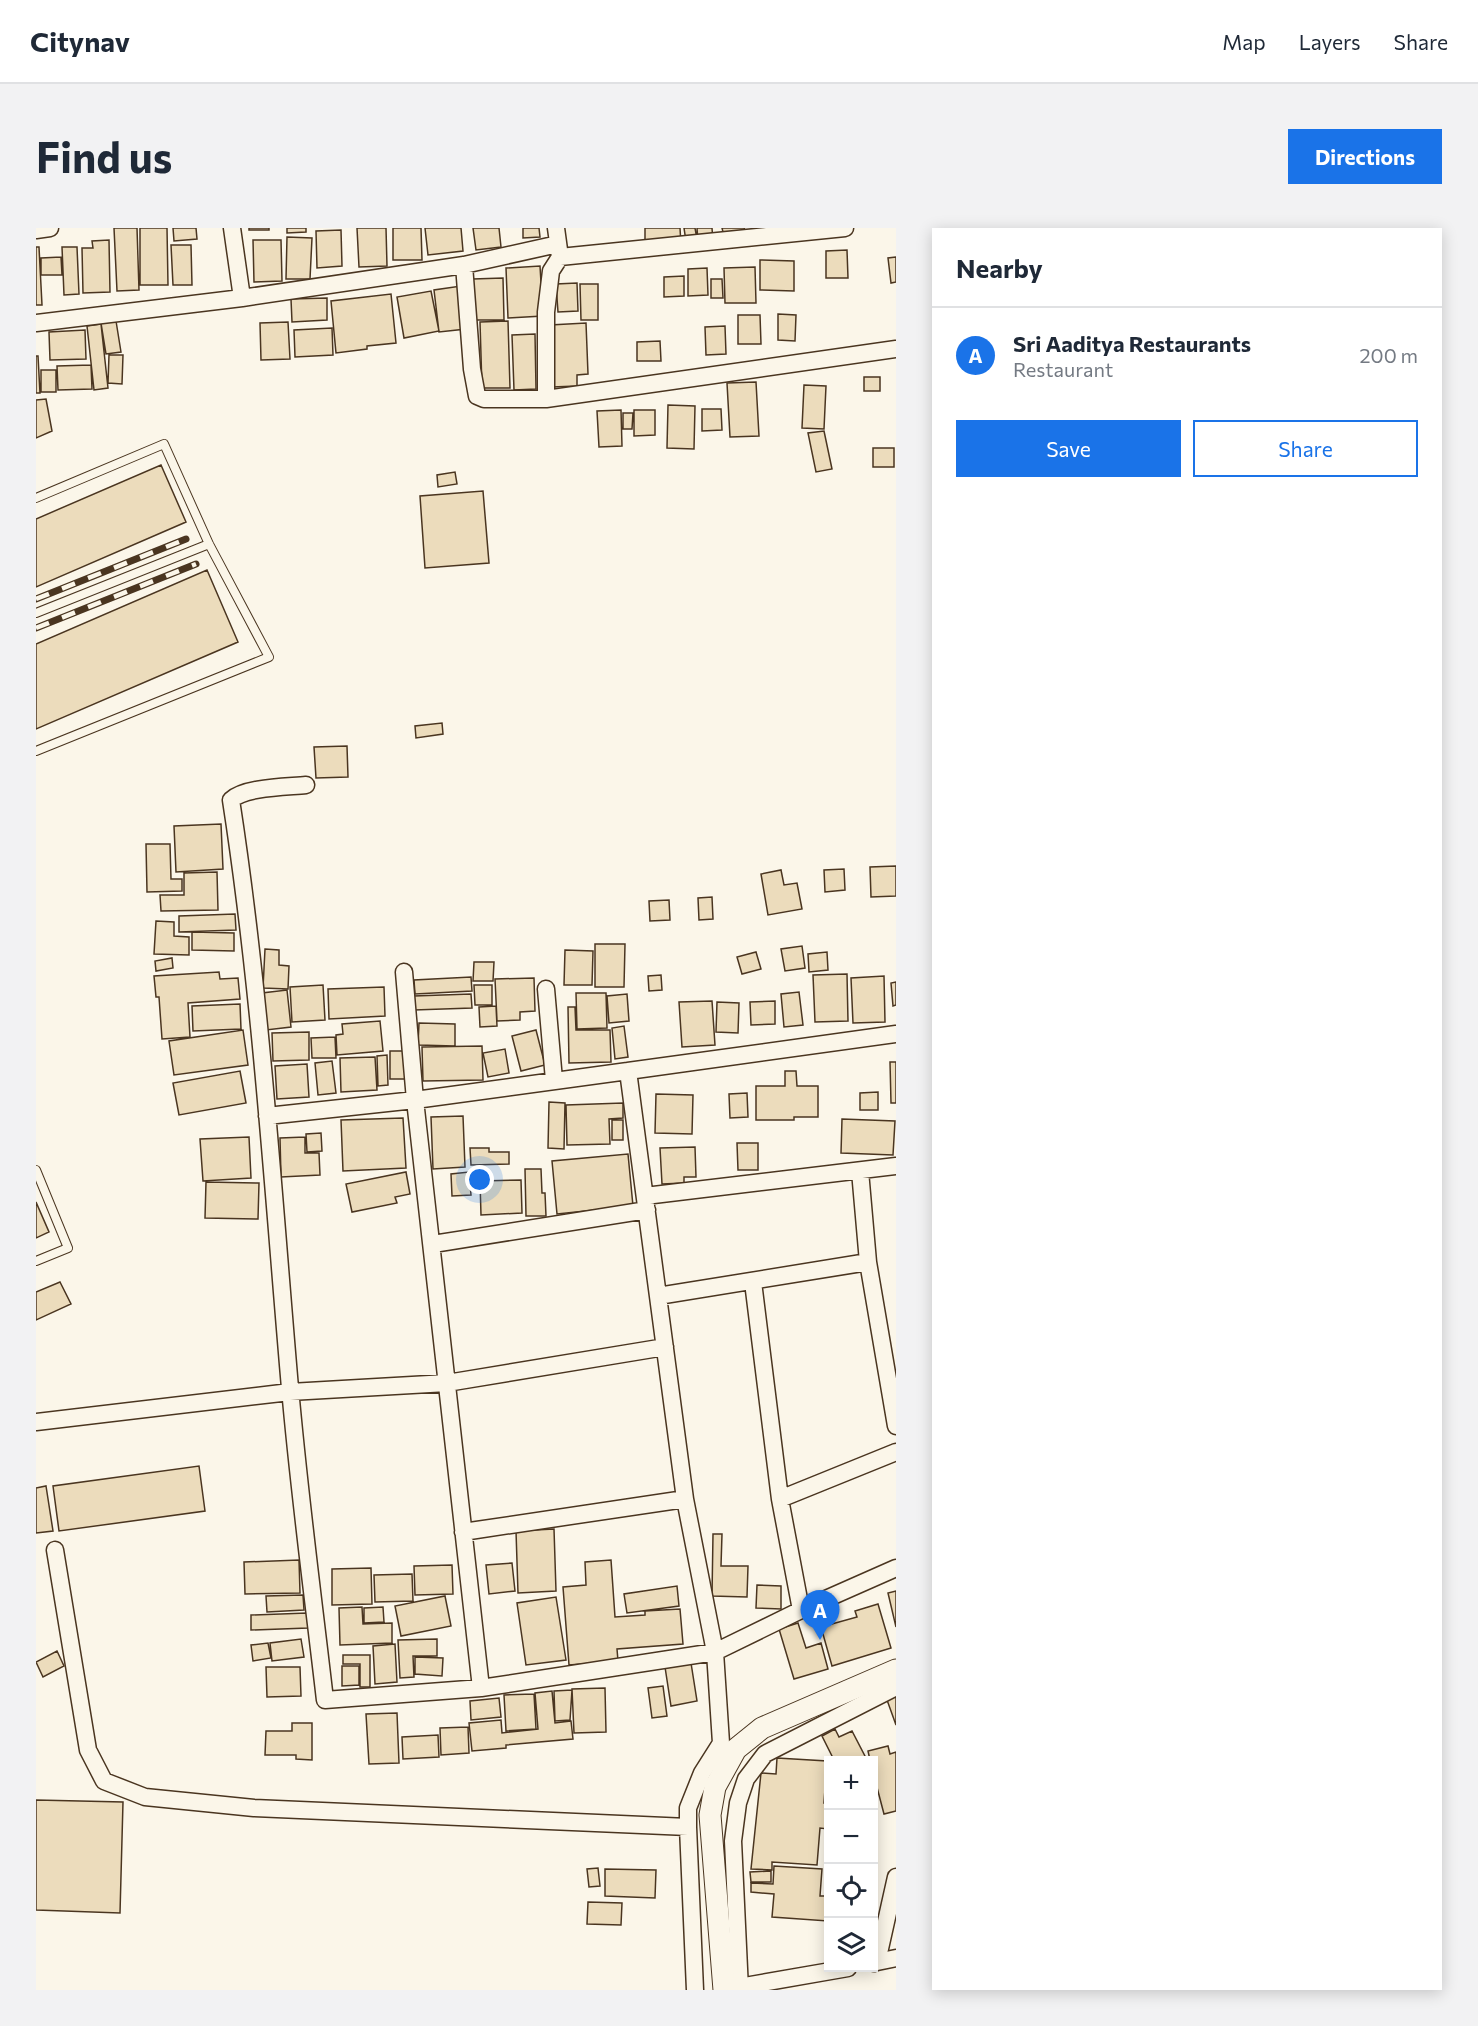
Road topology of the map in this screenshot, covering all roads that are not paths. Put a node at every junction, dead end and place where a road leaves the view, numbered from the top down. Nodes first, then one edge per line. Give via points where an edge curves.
1 (50, 228) edge
2 (232, 228) edge
3 (845, 228) edge
4 (36, 230) edge
5 (821, 230) edge
6 (558, 243) edge
7 (464, 265) junction
8 (242, 298) junction
9 (36, 323) edge
10 (896, 349) edge
11 (546, 399) junction
12 (36, 498) edge
13 (209, 544) junction
14 (36, 614) edge
15 (36, 751) edge
16 (306, 785) dead end
17 (404, 972) dead end
18 (546, 989) dead end
19 (896, 1034) edge
20 (628, 1071) junction
21 (554, 1080) junction
22 (416, 1100) junction
23 (267, 1116) junction
24 (896, 1166) edge
25 (36, 1170) edge
26 (860, 1172) junction
27 (646, 1203) junction
28 (433, 1244) junction
29 (36, 1261) edge
30 (867, 1262) junction
31 (753, 1282) junction
32 (658, 1296) junction
33 (665, 1347) junction
34 (447, 1383) junction
35 (290, 1392) junction
36 (36, 1422) edge
37 (896, 1426) edge
38 (896, 1452) edge
39 (685, 1499) junction
40 (780, 1499) junction
41 (463, 1532) junction
42 (56, 1550) dead end
43 (896, 1568) edge
44 (801, 1611) junction
45 (715, 1652) junction
46 (896, 1670) edge
47 (896, 1686) edge
48 (481, 1688) junction
49 (688, 1827) junction
50 (896, 1877) edge
51 (878, 1951) edge
52 (896, 1958) edge
53 (878, 1962) edge
54 (826, 1972) edge
55 (734, 1989) edge
56 (695, 1990) edge

1 - 4 street
2 - 8 street
3 - 5 street
5 - 6 street
6 - 7 street
6 - 11 street via 546,312
7 - 8 street
7 - 11 street via 477,396
8 - 9 street
10 - 11 street
12 - 13 lane via 164,444
13 - 14 lane
13 - 15 lane via 269,657
16 - 23 street via 247,792 231,800
17 - 22 street
18 - 21 street
19 - 20 street
20 - 21 street
20 - 27 street
21 - 22 street
22 - 23 street
22 - 28 street
23 - 35 street
24 - 26 street
25 - 29 lane via 68,1248
26 - 27 street
26 - 30 street
27 - 28 street
27 - 32 street
28 - 34 street
30 - 31 street
30 - 37 street
31 - 32 street
31 - 40 street
32 - 33 street
33 - 34 street
33 - 39 street
34 - 35 street
34 - 41 street
35 - 36 street
35 - 48 street via 325,1700
38 - 40 street
39 - 41 street
39 - 45 street
40 - 44 street
41 - 48 street
42 - 49 street via 88,1750 104,1781 145,1797 254,1808
43 - 44 street
44 - 45 street
45 - 48 street
45 - 49 street via 721,1743 702,1773 688,1808
46 - 55 street via 762,1728 736,1749 715,1787 710,1815
47 - 55 street via 765,1754 746,1779 733,1842
49 - 56 street
50 - 51 street
52 - 53 street
54 - 55 street

